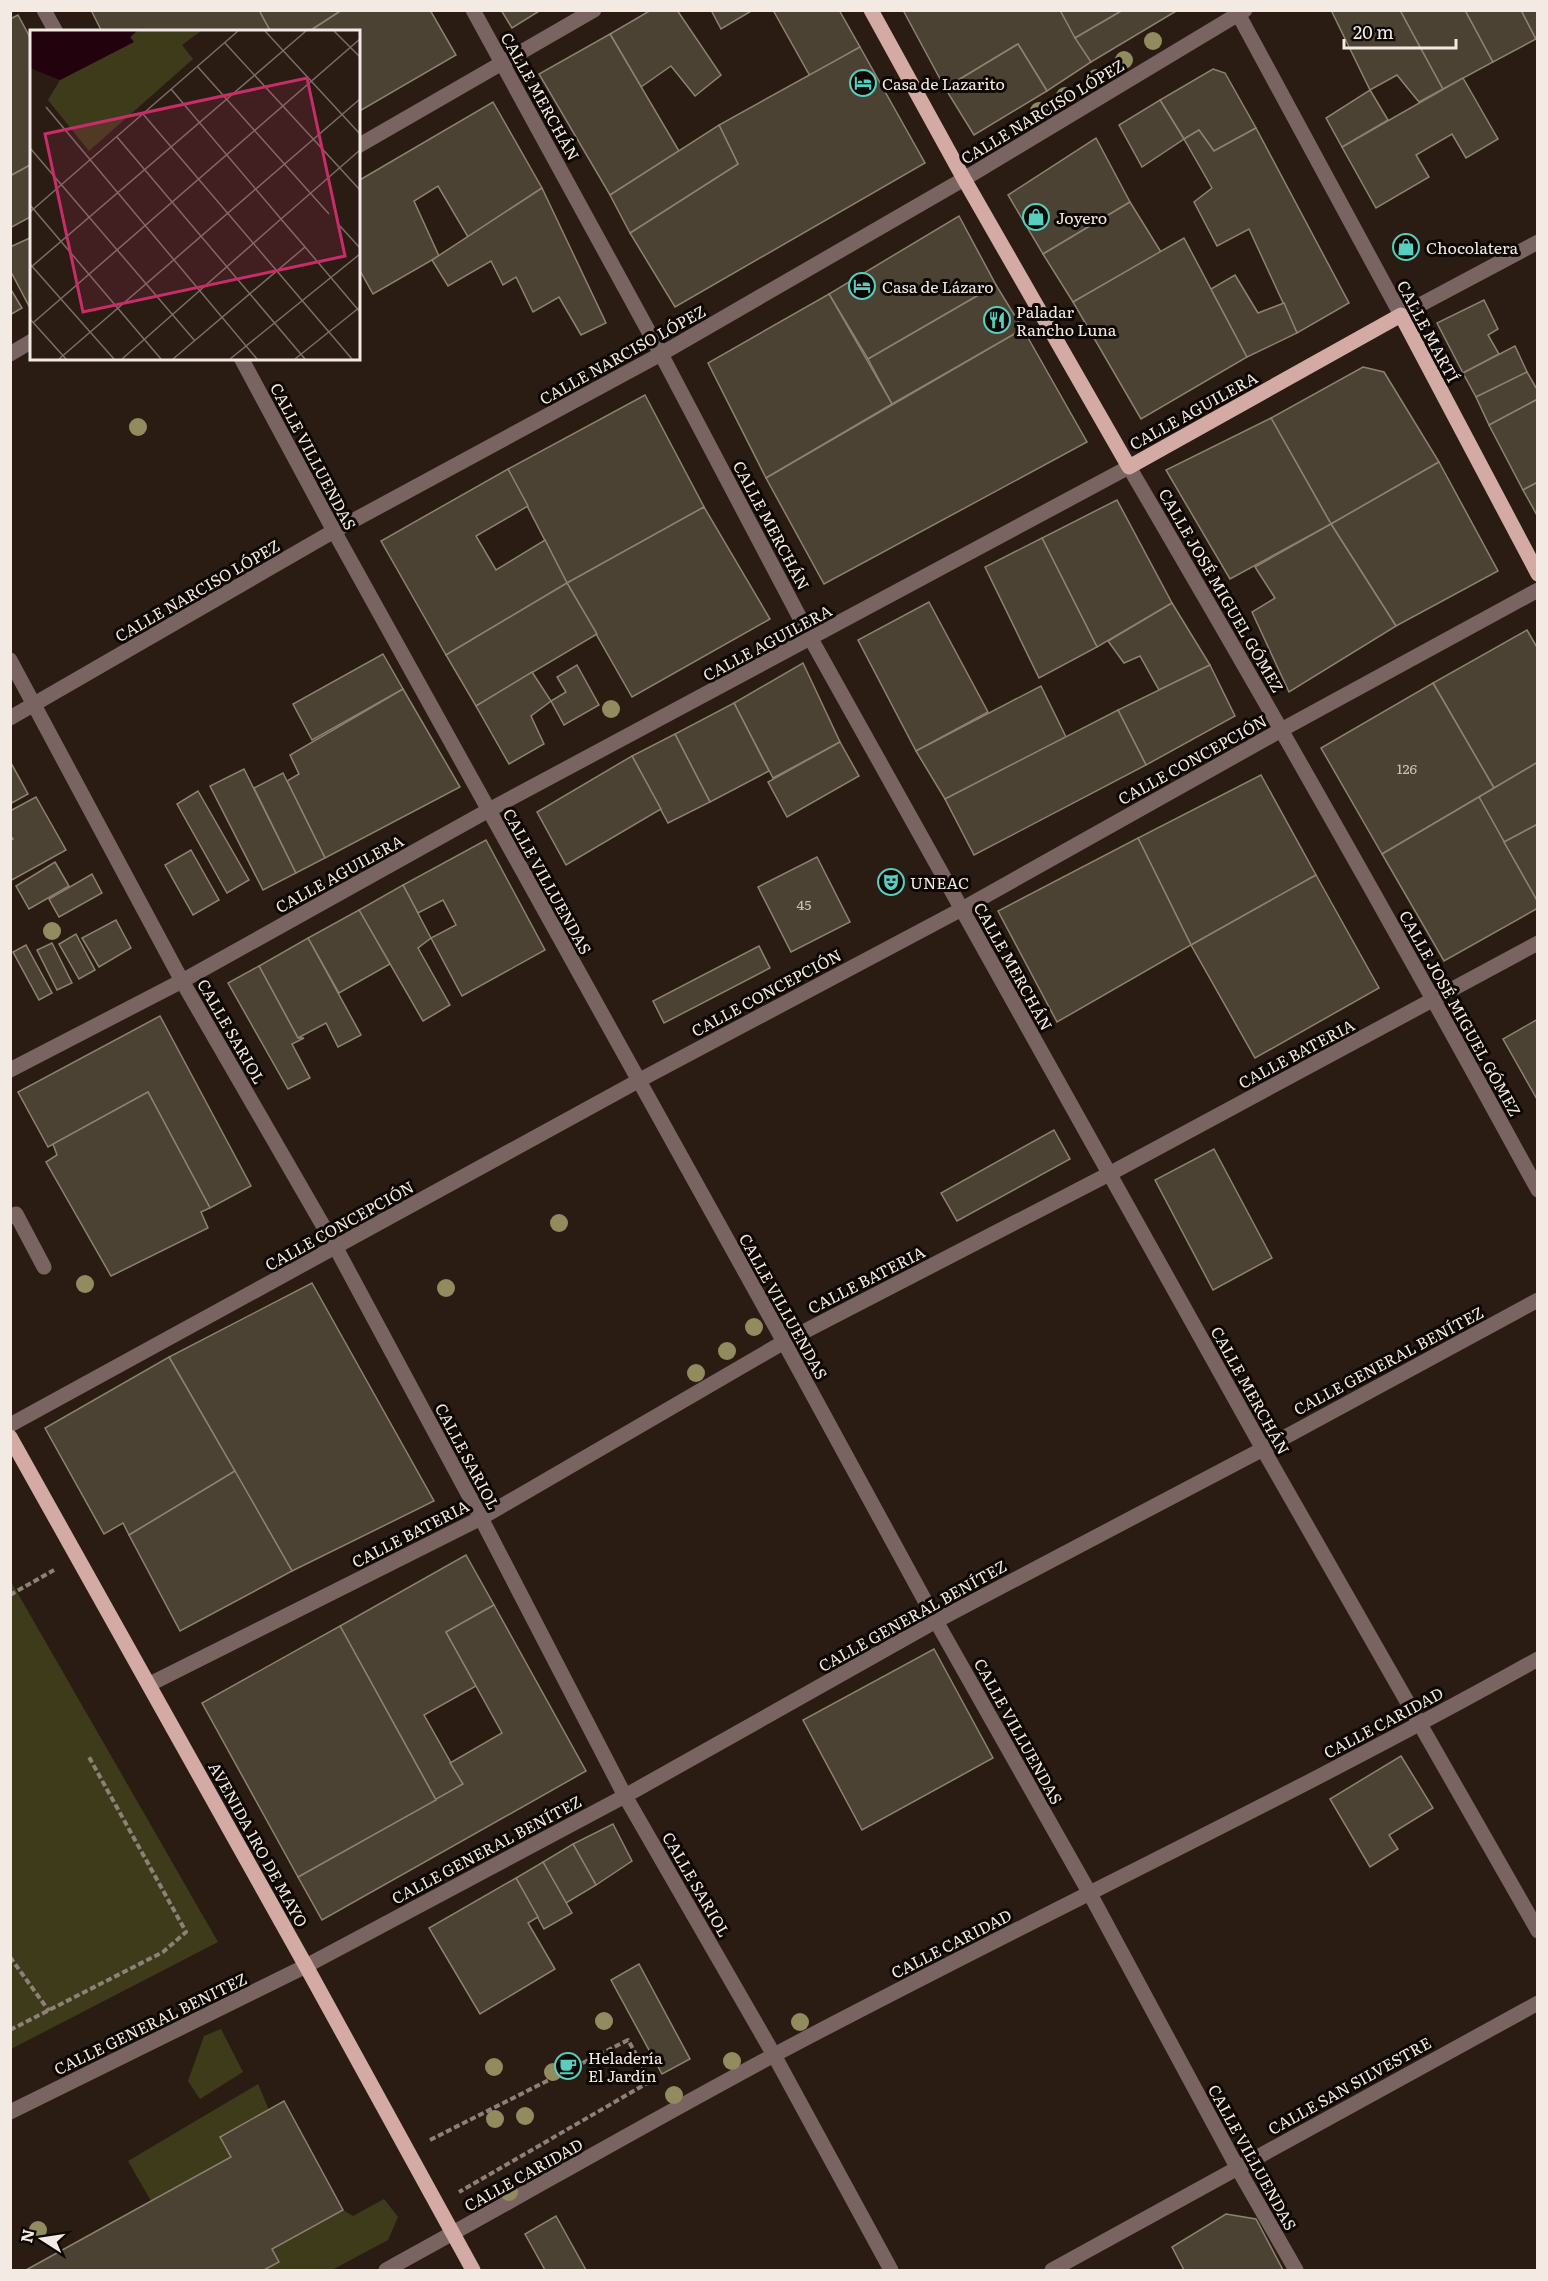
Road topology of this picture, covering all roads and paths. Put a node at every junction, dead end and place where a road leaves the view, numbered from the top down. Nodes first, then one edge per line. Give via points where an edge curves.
1 (44, 10) edge
2 (473, 10) edge
3 (594, 10) edge
4 (871, 10) edge
5 (1239, 12) edge
6 (56, 30) edge
7 (503, 63) junction
8 (360, 145) edge
9 (964, 179) junction
10 (1538, 242) edge
11 (1401, 315) junction
12 (30, 342) edge
13 (10, 354) edge
14 (661, 354) junction
15 (242, 360) edge
16 (1129, 467) junction
17 (334, 531) junction
18 (1538, 574) edge
19 (1538, 590) edge
20 (812, 639) junction
21 (10, 660) edge
22 (35, 704) junction
23 (10, 718) edge
24 (1282, 729) junction
25 (489, 810) junction
26 (962, 909) junction
27 (1538, 943) edge
28 (182, 981) junction
29 (1434, 1000) junction
30 (10, 1070) edge
31 (638, 1081) junction
32 (1111, 1173) junction
33 (1538, 1190) edge
34 (10, 1217) edge
35 (336, 1248) junction
36 (44, 1267) dead end
37 (1538, 1300) edge
38 (784, 1342) junction
39 (10, 1425) edge
40 (10, 1437) edge
41 (1263, 1449) junction
42 (481, 1518) junction
43 (78, 1556) junction
44 (10, 1596) edge
45 (936, 1621) junction
46 (1538, 1659) edge
47 (150, 1684) junction
48 (1420, 1725) junction
49 (89, 1757) dead end
50 (625, 1796) junction
51 (1089, 1892) junction
52 (1538, 1931) edge
53 (10, 1957) edge
54 (306, 1965) junction
55 (1538, 2003) edge
56 (49, 2010) junction
57 (10, 2030) edge
58 (774, 2055) junction
59 (10, 2112) edge
60 (408, 2151) junction
61 (1237, 2167) junction
62 (438, 2204) junction
63 (453, 2234) junction
64 (386, 2271) edge
65 (472, 2271) edge
66 (891, 2271) edge
67 (1052, 2271) edge
68 (1296, 2271) edge

1 - 6 street
2 - 7 street, CALLE MERCHÁN
3 - 7 street
4 - 9 main road, CALLE JOSÉ MIGUEL GÓMEZ
5 - 9 street, CALLE NARCISO LÓPEZ
5 - 11 street, CALLE MARTÍ
7 - 8 street
7 - 14 street, CALLE MERCHÁN
9 - 14 street, CALLE NARCISO LÓPEZ
9 - 16 main road, CALLE JOSÉ MIGUEL GÓMEZ
10 - 11 street, CALLE AGUILERA
11 - 16 main road, CALLE AGUILERA
11 - 18 main road, CALLE MARTÍ
12 - 13 street
14 - 17 street, CALLE NARCISO LÓPEZ
14 - 20 street, CALLE MERCHÁN
15 - 17 street, CALLE VILLUENDAS
16 - 20 street, CALLE AGUILERA
16 - 24 street, CALLE JOSÉ MIGUEL GÓMEZ
17 - 22 street, CALLE NARCISO LÓPEZ
17 - 25 street, CALLE VILLUENDAS
19 - 24 street, CALLE CONCEPCIÓN
20 - 25 street, CALLE AGUILERA
20 - 26 street, CALLE MERCHÁN
21 - 22 street, CALLE SARIOL
22 - 23 street, CALLE NARCISO LÓPEZ
22 - 28 street, CALLE SARIOL
24 - 26 street, CALLE CONCEPCIÓN
24 - 29 street, CALLE JOSÉ MIGUEL GÓMEZ
25 - 28 street, CALLE AGUILERA
25 - 31 street, CALLE VILLUENDAS
26 - 31 street, CALLE CONCEPCIÓN
26 - 32 street, CALLE MERCHÁN
27 - 29 street, CALLE BATERIA
28 - 30 street, CALLE AGUILERA
28 - 35 street, CALLE SARIOL
29 - 32 street, CALLE BATERIA
29 - 33 street, CALLE JOSÉ MIGUEL GÓMEZ
31 - 35 street, CALLE CONCEPCIÓN
31 - 38 street, CALLE VILLUENDAS
32 - 38 street, CALLE BATERIA
32 - 41 street, CALLE MERCHÁN
34 - 36 street via 16,1214
35 - 39 street, CALLE CONCEPCIÓN
35 - 42 street, CALLE SARIOL
37 - 41 street, CALLE GENERAL BENÍTEZ
38 - 42 street, CALLE BATERIA
38 - 45 street, CALLE VILLUENDAS
40 - 43 main road, AVENIDA 1RO DE MAYO
41 - 45 street, CALLE GENERAL BENÍTEZ
41 - 48 street, CALLE MERCHÁN
42 - 47 street, CALLE BATERIA
42 - 50 street, CALLE SARIOL
43 - 44 path
43 - 47 main road, AVENIDA 1RO DE MAYO
45 - 50 street, CALLE GENERAL BENÍTEZ
45 - 51 street, CALLE VILLUENDAS
46 - 48 street, CALLE CARIDAD
47 - 54 main road, AVENIDA 1RO DE MAYO
48 - 51 street, CALLE CARIDAD
48 - 52 street, CALLE MERCHÁN
49 - 56 path via 186,1932 163,1952
50 - 54 street, CALLE GENERAL BENÍTEZ
50 - 58 street, CALLE SARIOL
51 - 58 street, CALLE CARIDAD
51 - 61 street, CALLE VILLUENDAS
53 - 56 path
54 - 59 street, CALLE GENERAL BENITEZ
54 - 60 main road, AVENIDA 1RO DE MAYO
55 - 61 street, CALLE SAN SILVESTRE
56 - 57 path
58 - 63 street, CALLE CARIDAD
58 - 66 street, CALLE SARIOL
60 - 62 main road, AVENIDA 1RO DE MAYO
60 - 62 path via 628,2040 651,2081
61 - 67 street, CALLE SAN SILVESTRE
61 - 68 street, CALLE VILLUENDAS
62 - 63 main road, AVENIDA 1RO DE MAYO
63 - 64 street, CALLE CARIDAD
63 - 65 main road, AVENIDA 1RO DE MAYO

